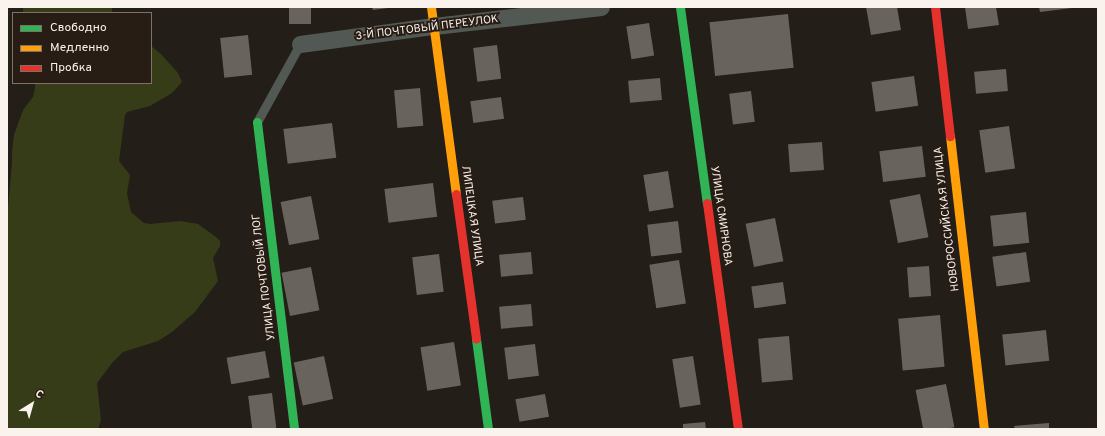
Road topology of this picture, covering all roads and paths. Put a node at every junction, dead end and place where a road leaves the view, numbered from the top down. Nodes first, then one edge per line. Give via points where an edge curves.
1 (431, 7) edge
2 (601, 7) edge
3 (680, 7) edge
4 (935, 7) edge
5 (434, 26) junction
6 (300, 44) joint
7 (257, 122) joint
8 (294, 429) edge
9 (488, 429) edge
10 (738, 429) edge
11 (984, 429) edge

1 - 5 street, ЛИПЕЦКАЯ УЛИЦА
2 - 5 street, 3-Й ПОЧТОВЫЙ ПЕРЕУЛОК
3 - 10 street, УЛИЦА СМИРНОВА
4 - 11 street, НОВОРОССИЙСКАЯ УЛИЦА
5 - 6 street, 3-Й ПОЧТОВЫЙ ПЕРЕУЛОК
5 - 9 street, ЛИПЕЦКАЯ УЛИЦА
6 - 7 lane
7 - 8 street, УЛИЦА ПОЧТОВЫЙ ЛОГ

